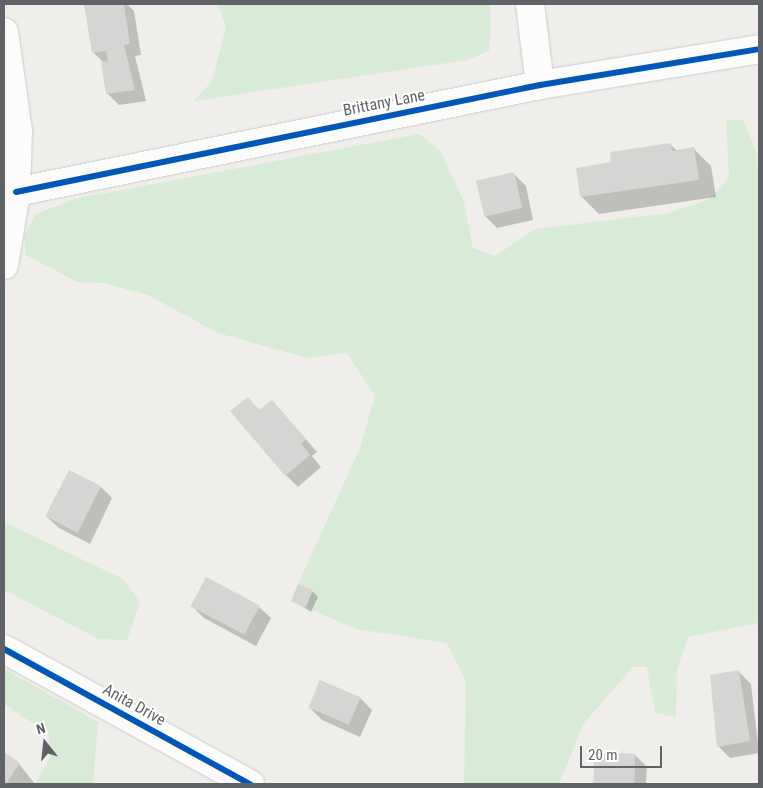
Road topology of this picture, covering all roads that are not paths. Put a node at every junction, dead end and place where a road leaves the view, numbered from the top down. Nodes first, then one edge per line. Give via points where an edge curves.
1 (530, 4) edge
2 (4, 32) edge
3 (759, 54) edge
4 (540, 85) junction
5 (16, 192) junction
6 (4, 265) edge
7 (4, 649) edge
8 (250, 784) edge

1 - 4 street
2 - 5 street via 18,131
3 - 4 street, Brittany Lane
4 - 5 street, Brittany Lane
5 - 6 street
7 - 8 street, Anita Drive

